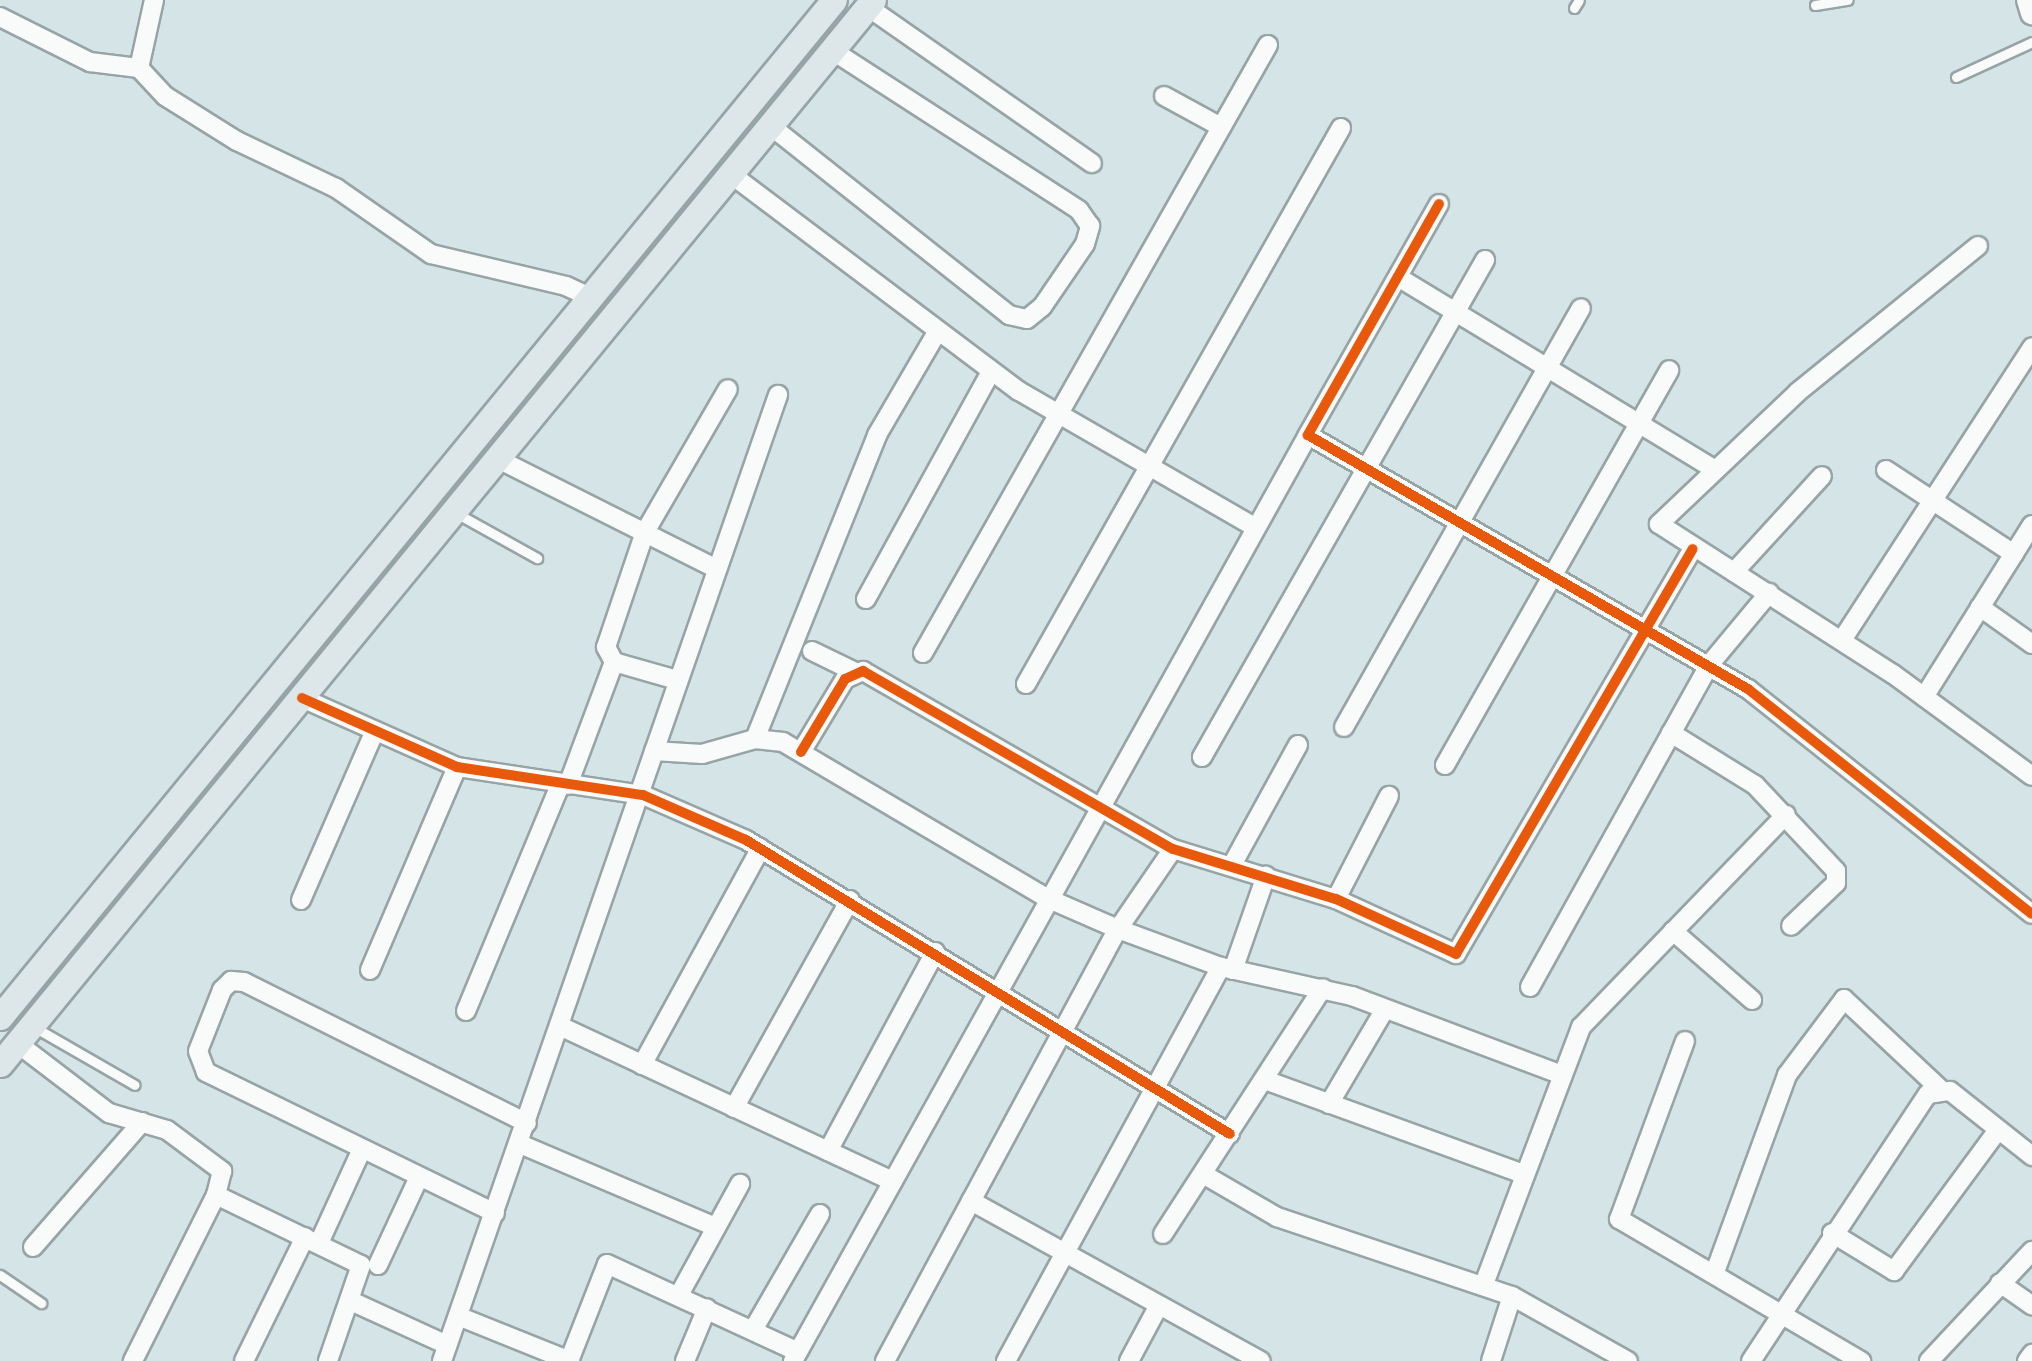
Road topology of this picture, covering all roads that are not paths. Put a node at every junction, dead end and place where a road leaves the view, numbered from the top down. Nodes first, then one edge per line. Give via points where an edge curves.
1 (154, 0) edge
2 (834, 0) edge
3 (1848, 0) edge
4 (2028, 0) edge
5 (871, 4) edge
6 (1816, 5) dead end
7 (2032, 12) edge
8 (0, 17) edge
9 (2032, 42) edge
10 (1268, 45) dead end
11 (833, 51) junction
12 (139, 68) junction
13 (1956, 78) dead end
14 (1164, 96) dead end
15 (772, 127) junction
16 (1221, 127) junction
17 (1341, 128) dead end
18 (1092, 163) dead end
19 (732, 174) junction
20 (1440, 204) dead end
21 (1978, 246) dead end
22 (1485, 260) dead end
23 (1398, 277) junction
24 (592, 298) junction
25 (1582, 308) dead end
26 (1456, 312) junction
27 (936, 334) junction
28 (2032, 346) edge
29 (1548, 369) junction
30 (1669, 370) dead end
31 (991, 372) junction
32 (728, 389) dead end
33 (778, 395) dead end
34 (1056, 414) junction
35 (1640, 424) junction
36 (1308, 435) junction
37 (498, 458) junction
38 (1150, 467) junction
39 (1366, 470) junction
40 (1714, 470) junction
41 (1886, 470) dead end
42 (1822, 476) dead end
43 (1932, 500) junction
44 (454, 512) junction
45 (1459, 522) junction
46 (2032, 525) edge
47 (1255, 527) junction
48 (645, 532) junction
49 (1694, 549) junction
50 (2014, 554) junction
51 (537, 558) dead end
52 (717, 569) junction
53 (1734, 572) junction
54 (1554, 576) junction
55 (1769, 593) junction
56 (866, 598) dead end
57 (1980, 607) junction
58 (1649, 630) junction
59 (1842, 640) junction
60 (2032, 644) edge
61 (812, 651) dead end
62 (923, 652) dead end
63 (614, 662) junction
64 (1709, 665) junction
65 (853, 671) junction
66 (677, 680) junction
67 (1026, 684) dead end
68 (1924, 697) junction
69 (302, 698) junction
70 (1344, 727) dead end
71 (1672, 733) junction
72 (374, 734) junction
73 (755, 739) junction
74 (1298, 745) dead end
75 (654, 751) junction
76 (801, 752) junction
77 (1202, 757) dead end
78 (1444, 764) dead end
79 (456, 767) junction
80 (2032, 776) edge
81 (564, 785) junction
82 (643, 795) junction
83 (1389, 796) dead end
84 (1100, 808) junction
85 (1786, 815) junction
86 (761, 848) junction
87 (1173, 849) junction
88 (1232, 865) junction
89 (1266, 876) junction
90 (1049, 899) junction
91 (1336, 899) junction
92 (301, 900) dead end
93 (850, 900) junction
94 (2032, 914) edge
95 (1791, 926) dead end
96 (1118, 929) junction
97 (1673, 931) junction
98 (935, 952) junction
99 (1227, 968) junction
100 (370, 970) dead end
101 (1323, 988) junction
102 (1530, 988) dead end
103 (998, 990) junction
104 (1752, 1000) dead end
105 (1385, 1008) junction
106 (466, 1012) dead end
107 (0, 1017) edge
108 (562, 1027) junction
109 (1064, 1028) junction
110 (24, 1034) junction
111 (1685, 1041) dead end
112 (0, 1064) edge
113 (642, 1064) junction
114 (1560, 1074) junction
115 (1266, 1080) junction
116 (136, 1085) dead end
117 (1158, 1086) junction
118 (1939, 1088) junction
119 (1329, 1104) junction
120 (734, 1108) junction
121 (142, 1122) junction
122 (527, 1123) junction
123 (1998, 1130) junction
124 (1230, 1134) junction
125 (520, 1144) junction
126 (362, 1148) junction
127 (828, 1151) junction
128 (2032, 1156) edge
129 (1203, 1174) junction
130 (1523, 1174) junction
131 (419, 1176) junction
132 (893, 1181) junction
133 (740, 1184) dead end
134 (216, 1196) junction
135 (971, 1201) junction
136 (495, 1214) junction
137 (820, 1214) dead end
138 (716, 1227) junction
139 (1832, 1233) junction
140 (1163, 1234) dead end
141 (312, 1240) junction
142 (33, 1247) dead end
143 (2032, 1251) edge
144 (1064, 1254) junction
145 (378, 1265) dead end
146 (1715, 1272) junction
147 (0, 1275) edge
148 (1484, 1284) junction
149 (2000, 1284) junction
150 (679, 1295) junction
151 (1512, 1296) junction
152 (351, 1301) junction
153 (41, 1302) dead end
154 (2032, 1306) edge
155 (1158, 1307) junction
156 (707, 1308) junction
157 (1782, 1310) junction
158 (458, 1316) junction
159 (753, 1330) junction
160 (445, 1353) edge
161 (2032, 1354) edge
162 (796, 1356) edge
163 (1253, 1359) edge
164 (1621, 1359) edge
165 (133, 1361) edge
166 (244, 1361) edge
167 (328, 1361) edge
168 (569, 1361) edge
169 (685, 1361) edge
170 (885, 1361) edge
171 (1006, 1361) edge
172 (1129, 1361) edge
173 (1491, 1361) edge
174 (1751, 1361) edge
175 (1861, 1361) edge
176 (1929, 1361) edge
177 (2027, 1361) edge

1 - 12 street
2 - 24 main road
3 - 6 lane
4 - 7 street
5 - 11 main road
5 - 18 street
8 - 12 street via 90,62
9 - 13 lane
10 - 16 street
11 - 15 main road
11 - 15 street via 1078,210 1090,226 1084,244 1042,307 1027,318 1009,315
12 - 24 street via 146,82 201,120 336,188 430,254
14 - 16 street
15 - 19 main road
16 - 34 street
17 - 38 street
19 - 27 street
19 - 37 main road
20 - 23 street
21 - 40 street
22 - 26 street
23 - 26 street
23 - 36 street
24 - 107 main road
25 - 29 street
26 - 29 street
26 - 39 street
27 - 31 street
27 - 73 street via 877,435
28 - 43 street
29 - 35 street
29 - 45 street
30 - 35 street
31 - 34 street
31 - 56 street
32 - 48 street
33 - 52 street
34 - 38 street
34 - 62 street
35 - 40 street
35 - 54 street
36 - 39 street
36 - 47 street
37 - 44 main road
37 - 48 street
38 - 47 street
38 - 67 street
39 - 45 street
39 - 77 street
40 - 49 street via 1660,524
41 - 43 street
42 - 53 street
43 - 50 street
43 - 59 street
44 - 51 lane
44 - 69 main road
45 - 54 street
45 - 70 street
46 - 50 street
47 - 84 street
48 - 52 street
48 - 63 street via 606,647
49 - 53 street
49 - 58 street
50 - 57 street
52 - 66 street
53 - 55 street
54 - 58 street
54 - 78 street
55 - 59 street
55 - 64 street
57 - 60 street
57 - 68 street
58 - 64 street
58 - 91 street via 1456,954
59 - 68 street
61 - 65 street
63 - 66 street
63 - 81 street
64 - 71 street
64 - 94 street via 1817,740
65 - 76 street
65 - 84 street
66 - 75 street
68 - 80 street
69 - 72 street
69 - 110 main road
71 - 85 street via 1755,784
71 - 102 street
72 - 79 street
72 - 92 street
73 - 75 street via 724,752
73 - 76 street
74 - 88 street
75 - 82 street
76 - 90 street
79 - 81 street
79 - 100 street
81 - 82 street
81 - 106 street
82 - 86 street
82 - 108 street
83 - 91 street
84 - 87 street
84 - 90 street
85 - 95 street via 1838,877
85 - 97 street
86 - 93 street
86 - 113 street
87 - 88 street
87 - 96 street
88 - 89 street
89 - 91 street
89 - 99 street
90 - 96 street
90 - 103 street
93 - 98 street
93 - 120 street
96 - 99 street
96 - 109 street
97 - 104 street
97 - 114 street via 1581,1028
98 - 103 street
98 - 127 street
99 - 101 street
99 - 117 street
101 - 105 street
101 - 115 street
103 - 109 street
103 - 132 street
105 - 114 street
105 - 119 street
108 - 113 street
108 - 122 street
109 - 117 street
109 - 135 street
110 - 112 main road
110 - 116 lane
110 - 121 street via 109,1113
111 - 146 street via 1620,1220
113 - 120 street
114 - 130 street
115 - 119 street
115 - 124 street
117 - 124 street
117 - 144 street
118 - 123 street
118 - 139 street via 1928,1094
118 - 146 street via 1844,999 1787,1075
119 - 130 street
120 - 127 street
121 - 134 street via 167,1130 213,1161 222,1181
121 - 142 street
122 - 125 street
122 - 126 street via 231,981 198,1063
123 - 128 street
123 - 139 street via 1894,1271
124 - 129 street
125 - 136 street
125 - 138 street
126 - 131 street
126 - 141 street
127 - 132 street
129 - 140 street
129 - 148 street via 1277,1217
130 - 148 street
131 - 136 street
131 - 145 street
132 - 162 street
133 - 138 street
134 - 141 street
134 - 165 street
135 - 144 street
135 - 170 street
136 - 158 street
137 - 159 street
138 - 150 street
139 - 157 street
141 - 152 street via 361,1266
141 - 166 street
143 - 149 street
144 - 155 street
144 - 171 street
146 - 157 street
147 - 153 lane
148 - 151 street
149 - 154 street
149 - 176 street
150 - 156 street
150 - 168 street via 607,1264
151 - 164 street
151 - 173 street
152 - 160 street
152 - 167 street
155 - 163 street
155 - 172 street
156 - 159 street
156 - 169 street
157 - 174 street
157 - 175 street
158 - 160 street
158 - 168 street
159 - 162 street
161 - 177 street

